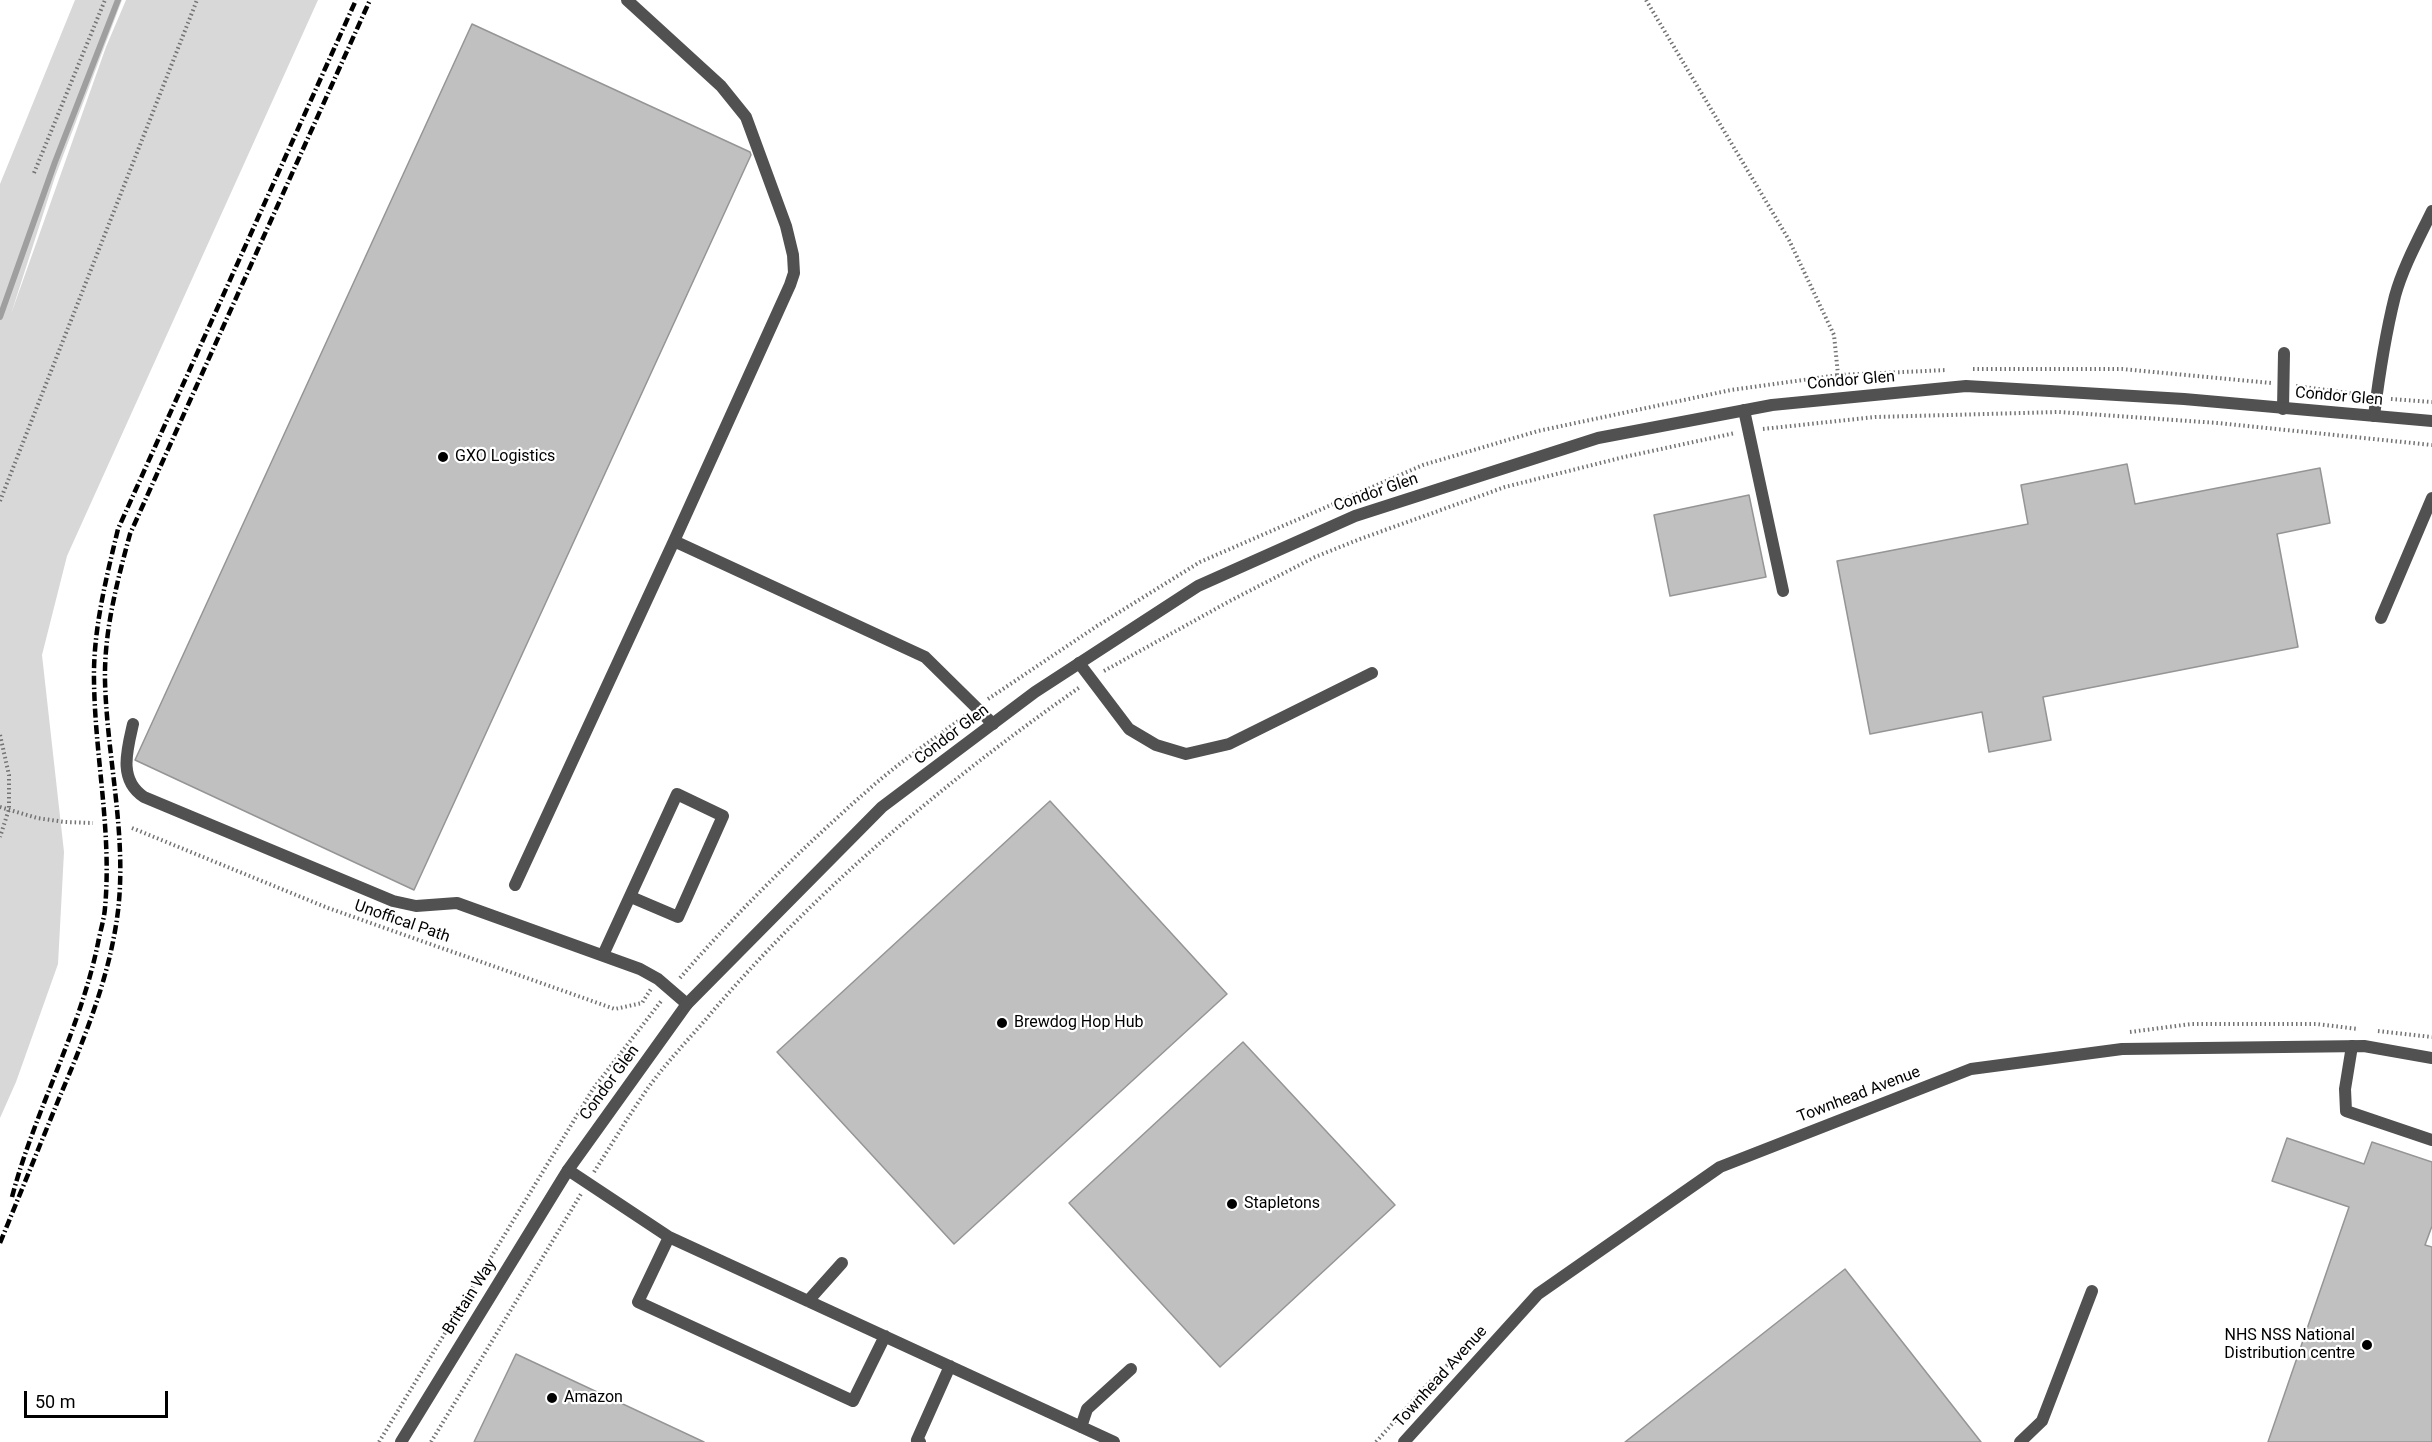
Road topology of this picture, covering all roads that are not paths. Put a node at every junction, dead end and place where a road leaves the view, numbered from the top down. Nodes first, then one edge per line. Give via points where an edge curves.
1 (627, 0) edge
2 (2432, 211) edge
3 (2284, 353) dead end
4 (2283, 409) junction
5 (1744, 410) junction
6 (2374, 416) junction
7 (2432, 421) edge
8 (2432, 498) edge
9 (674, 541) junction
10 (1783, 591) dead end
11 (2381, 618) dead end
12 (1079, 663) junction
13 (1372, 673) dead end
14 (133, 724) dead end
15 (993, 724) junction
16 (515, 885) dead end
17 (631, 897) junction
18 (603, 955) junction
19 (687, 1004) junction
20 (2352, 1046) junction
21 (2432, 1058) edge
22 (2432, 1140) edge
23 (568, 1170) junction
24 (669, 1237) junction
25 (842, 1263) dead end
26 (2092, 1291) dead end
27 (808, 1301) junction
28 (885, 1336) junction
29 (950, 1366) junction
30 (1131, 1369) dead end
31 (1081, 1427) junction
32 (401, 1442) edge
33 (921, 1442) edge
34 (1114, 1442) edge
35 (1404, 1442) edge
36 (2020, 1442) edge

1 - 9 street via 721,86 746,117 793,255 790,285
2 - 6 street via 2396,295
3 - 4 street
4 - 5 street, Condor Glen via 1966,386
4 - 6 street, Condor Glen
5 - 10 street
5 - 12 street, Condor Glen via 1599,438 1355,516 1198,586
6 - 7 street, Condor Glen
8 - 11 street
9 - 15 street via 925,657
9 - 16 street
12 - 13 street via 1129,729 1156,745 1186,754 1229,744
12 - 15 street, Condor Glen
14 - 18 street via 127,752 128,777 133,790 144,797 393,901 416,906 457,903
15 - 19 street, Condor Glen via 882,807
17 - 17 street via 678,917 723,816 677,794
17 - 18 street
18 - 19 street via 658,979
19 - 23 street, Condor Glen
20 - 21 street, Townhead Avenue
20 - 22 street via 2345,1089 2346,1112
20 - 35 street, Townhead Avenue via 2122,1049 1971,1069 1720,1167 1538,1294
23 - 24 street
23 - 32 street, Brittain Way
24 - 27 street
24 - 28 street via 638,1302 853,1401
25 - 27 street
26 - 36 street via 2042,1421
27 - 28 street
28 - 29 street
29 - 31 street
29 - 33 street via 924,1421 917,1440
30 - 31 street via 1087,1409
31 - 34 street

